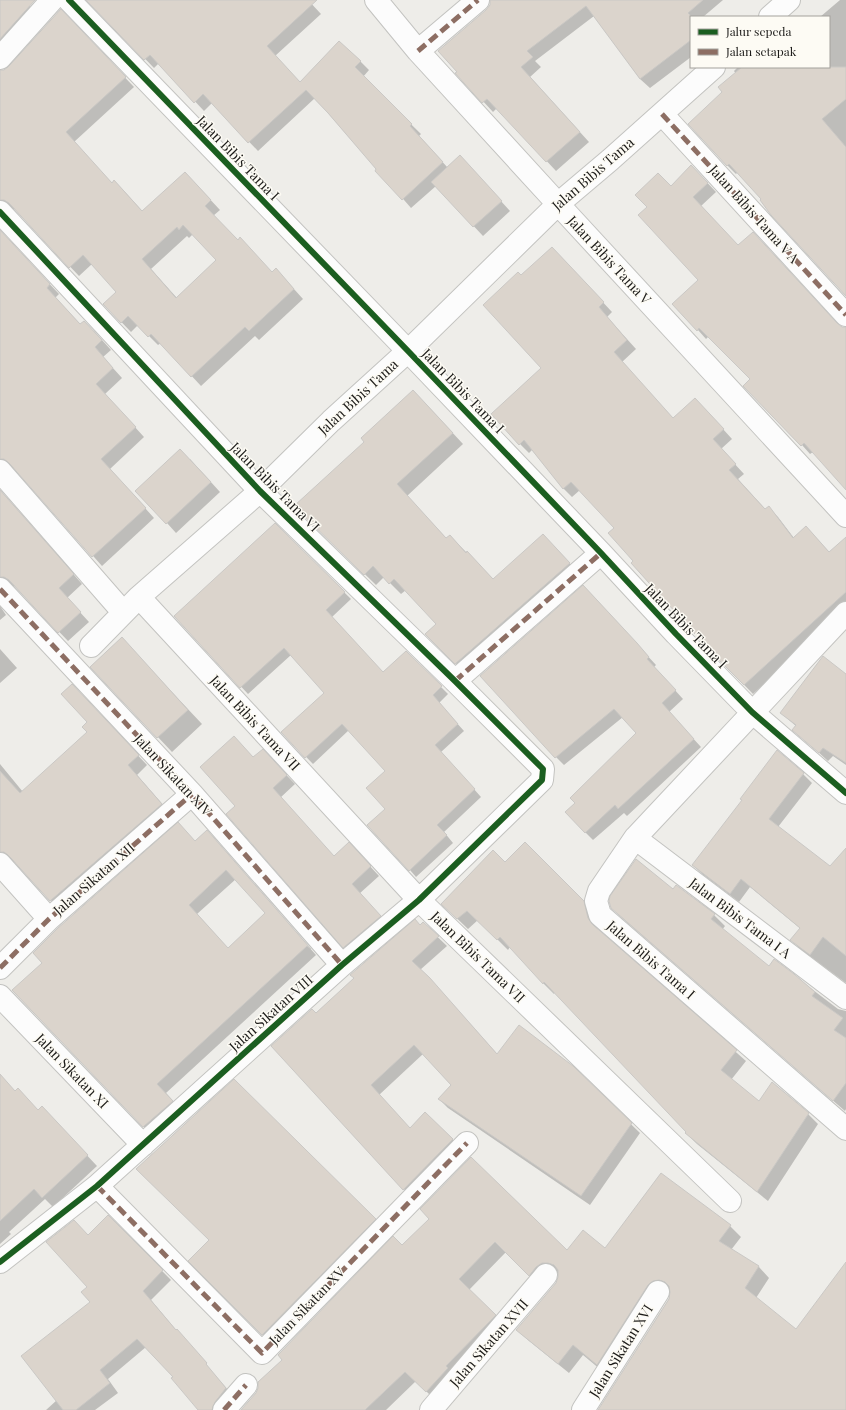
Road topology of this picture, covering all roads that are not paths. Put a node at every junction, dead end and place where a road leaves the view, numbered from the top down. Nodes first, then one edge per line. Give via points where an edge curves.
1 (52, 0) edge
2 (69, 0) edge
3 (376, 0) edge
4 (478, 0) edge
5 (789, 0) edge
6 (771, 16) edge
7 (418, 51) junction
8 (0, 58) edge
9 (713, 68) edge
10 (662, 114) junction
11 (558, 204) junction
12 (0, 212) edge
13 (846, 315) edge
14 (408, 351) junction
15 (0, 470) edge
16 (260, 491) junction
17 (846, 516) edge
18 (601, 553) junction
19 (0, 589) edge
20 (139, 597) junction
21 (123, 612) junction
22 (846, 613) edge
23 (91, 646) dead end
24 (455, 681) junction
25 (752, 712) junction
26 (543, 769) joint
27 (846, 793) edge
28 (192, 794) junction
29 (635, 838) junction
30 (0, 864) edge
31 (420, 900) junction
32 (49, 919) junction
33 (342, 966) junction
34 (0, 968) edge
35 (0, 996) edge
36 (846, 998) edge
37 (846, 1129) edge
38 (466, 1143) dead end
39 (143, 1145) junction
40 (97, 1186) junction
41 (730, 1201) dead end
42 (0, 1262) edge
43 (546, 1275) dead end
44 (658, 1292) dead end
45 (246, 1385) dead end
46 (224, 1410) edge
47 (431, 1410) edge
48 (583, 1410) edge

1 - 8 street
2 - 14 street, Jalan Bibis Tama I
3 - 7 street, Jalan Bibis Tama V
4 - 7 street
5 - 6 street
7 - 11 street, Jalan Bibis Tama V
9 - 10 street, Jalan Bibis Tama
10 - 11 street, Jalan Bibis Tama
10 - 13 street, Jalan Bibis Tama V A
11 - 14 street, Jalan Bibis Tama
11 - 17 street, Jalan Bibis Tama V
12 - 16 street, Jalan Bibis Tama VI
14 - 16 street, Jalan Bibis Tama via 331,421
14 - 18 street, Jalan Bibis Tama I
15 - 21 street
16 - 20 street, Jalan Bibis Tama
16 - 24 street, Jalan Bibis Tama VI
18 - 24 street
18 - 25 street, Jalan Bibis Tama I
19 - 28 street, Jalan Sikatan XIV
20 - 21 street, Jalan Bibis Tama
20 - 31 street, Jalan Bibis Tama VII
21 - 23 street, Jalan Bibis Tama
22 - 25 street
24 - 26 street, Jalan Bibis Tama VI
25 - 27 street, Jalan Bibis Tama I
25 - 29 street, Jalan Bibis Tama I
26 - 31 street, Jalan Sikatan VIII via 542,780
28 - 32 street, Jalan Sikatan XII
28 - 33 street, Jalan Sikatan XIV
29 - 36 street, Jalan Bibis Tama I A
29 - 37 street, Jalan Bibis Tama I via 599,891 596,901 600,915
30 - 32 street
31 - 33 street, Jalan Sikatan VIII
31 - 41 street, Jalan Bibis Tama VII
32 - 34 street, Jalan Sikatan XII
33 - 39 street, Jalan Sikatan VIII
35 - 39 street, Jalan Sikatan XI
38 - 40 street, Jalan Sikatan XV via 262,1353
39 - 40 street, Jalan Sikatan VIII
40 - 42 street, Jalan Sikatan VIII
43 - 47 street, Jalan Sikatan XVII
44 - 48 street, Jalan Sikatan XVI
45 - 46 street

